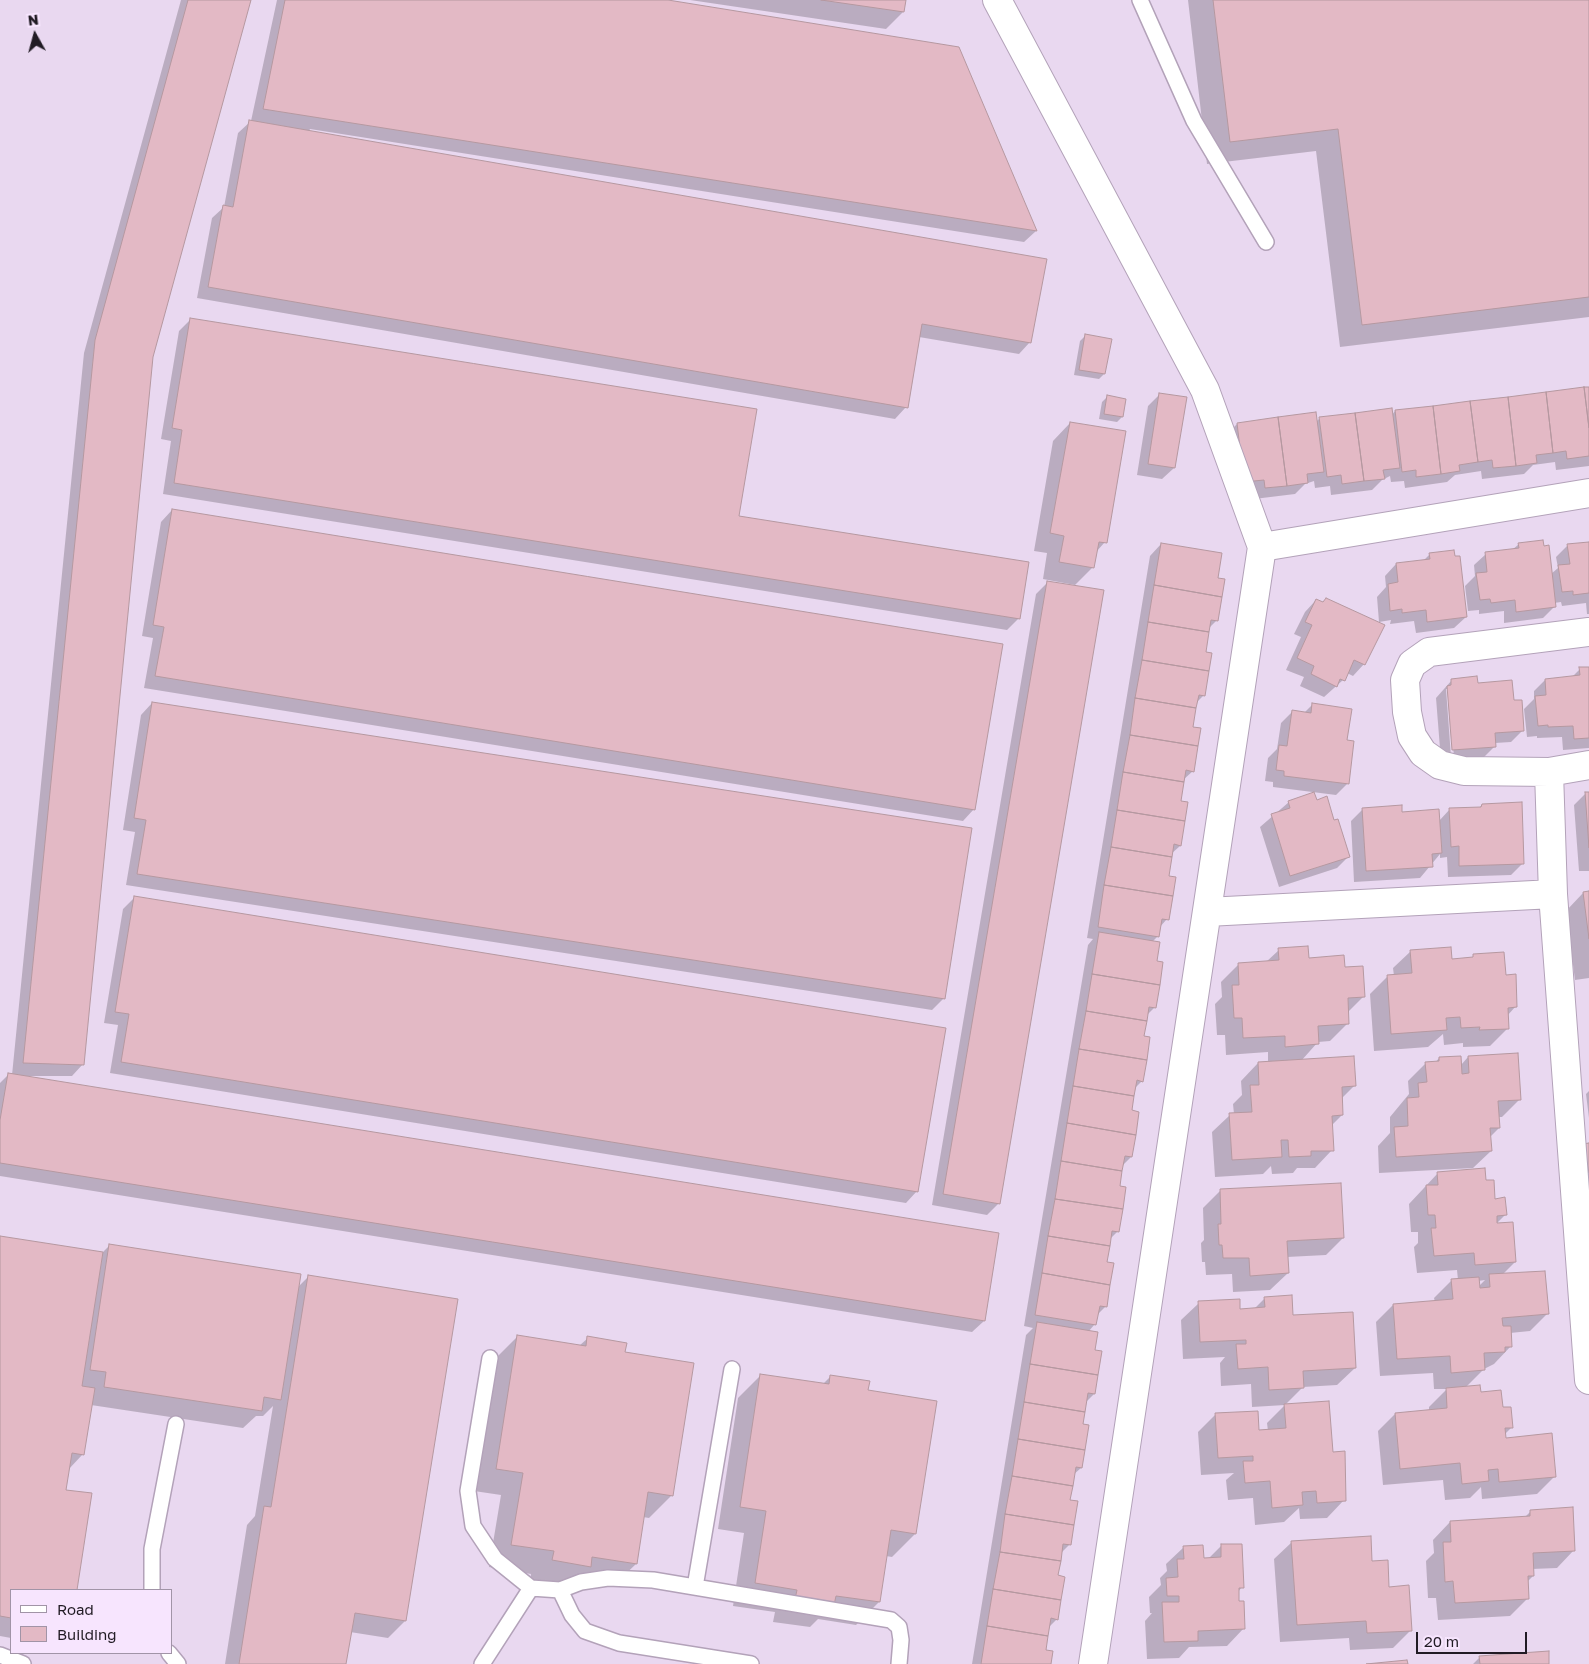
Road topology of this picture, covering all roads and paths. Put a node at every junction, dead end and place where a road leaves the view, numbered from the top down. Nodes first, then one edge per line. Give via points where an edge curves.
1 (998, 0) edge
2 (1140, 0) edge
3 (1266, 242) dead end
4 (1589, 493) edge
5 (1262, 547) junction
6 (1589, 632) edge
7 (1589, 765) edge
8 (1549, 772) junction
9 (1553, 894) junction
10 (1207, 912) junction
11 (490, 1358) dead end
12 (732, 1369) dead end
13 (1589, 1380) edge
14 (176, 1424) dead end
15 (695, 1587) junction
16 (532, 1588) junction
17 (152, 1589) edge
18 (560, 1590) junction
19 (170, 1654) edge
20 (0, 1655) edge
21 (23, 1664) edge
22 (178, 1664) edge
23 (482, 1664) edge
24 (751, 1664) edge
25 (899, 1664) edge
26 (1093, 1664) edge

1 - 5 street via 1205,390
2 - 3 lane via 1194,121
4 - 5 street
5 - 10 street
6 - 8 street via 1429,652 1412,664 1405,680 1412,736 1423,754 1440,765 1464,771
7 - 8 street
8 - 9 street
9 - 10 street
9 - 13 street via 1558,997
10 - 26 street
11 - 16 lane via 468,1491 473,1526 495,1559
12 - 15 lane
14 - 17 lane via 152,1549
15 - 18 lane via 654,1580 608,1578 581,1582
15 - 25 lane via 891,1620 899,1627 902,1640
16 - 18 lane
16 - 23 lane
18 - 24 lane via 572,1615 585,1631 619,1642
19 - 22 lane
20 - 21 lane

